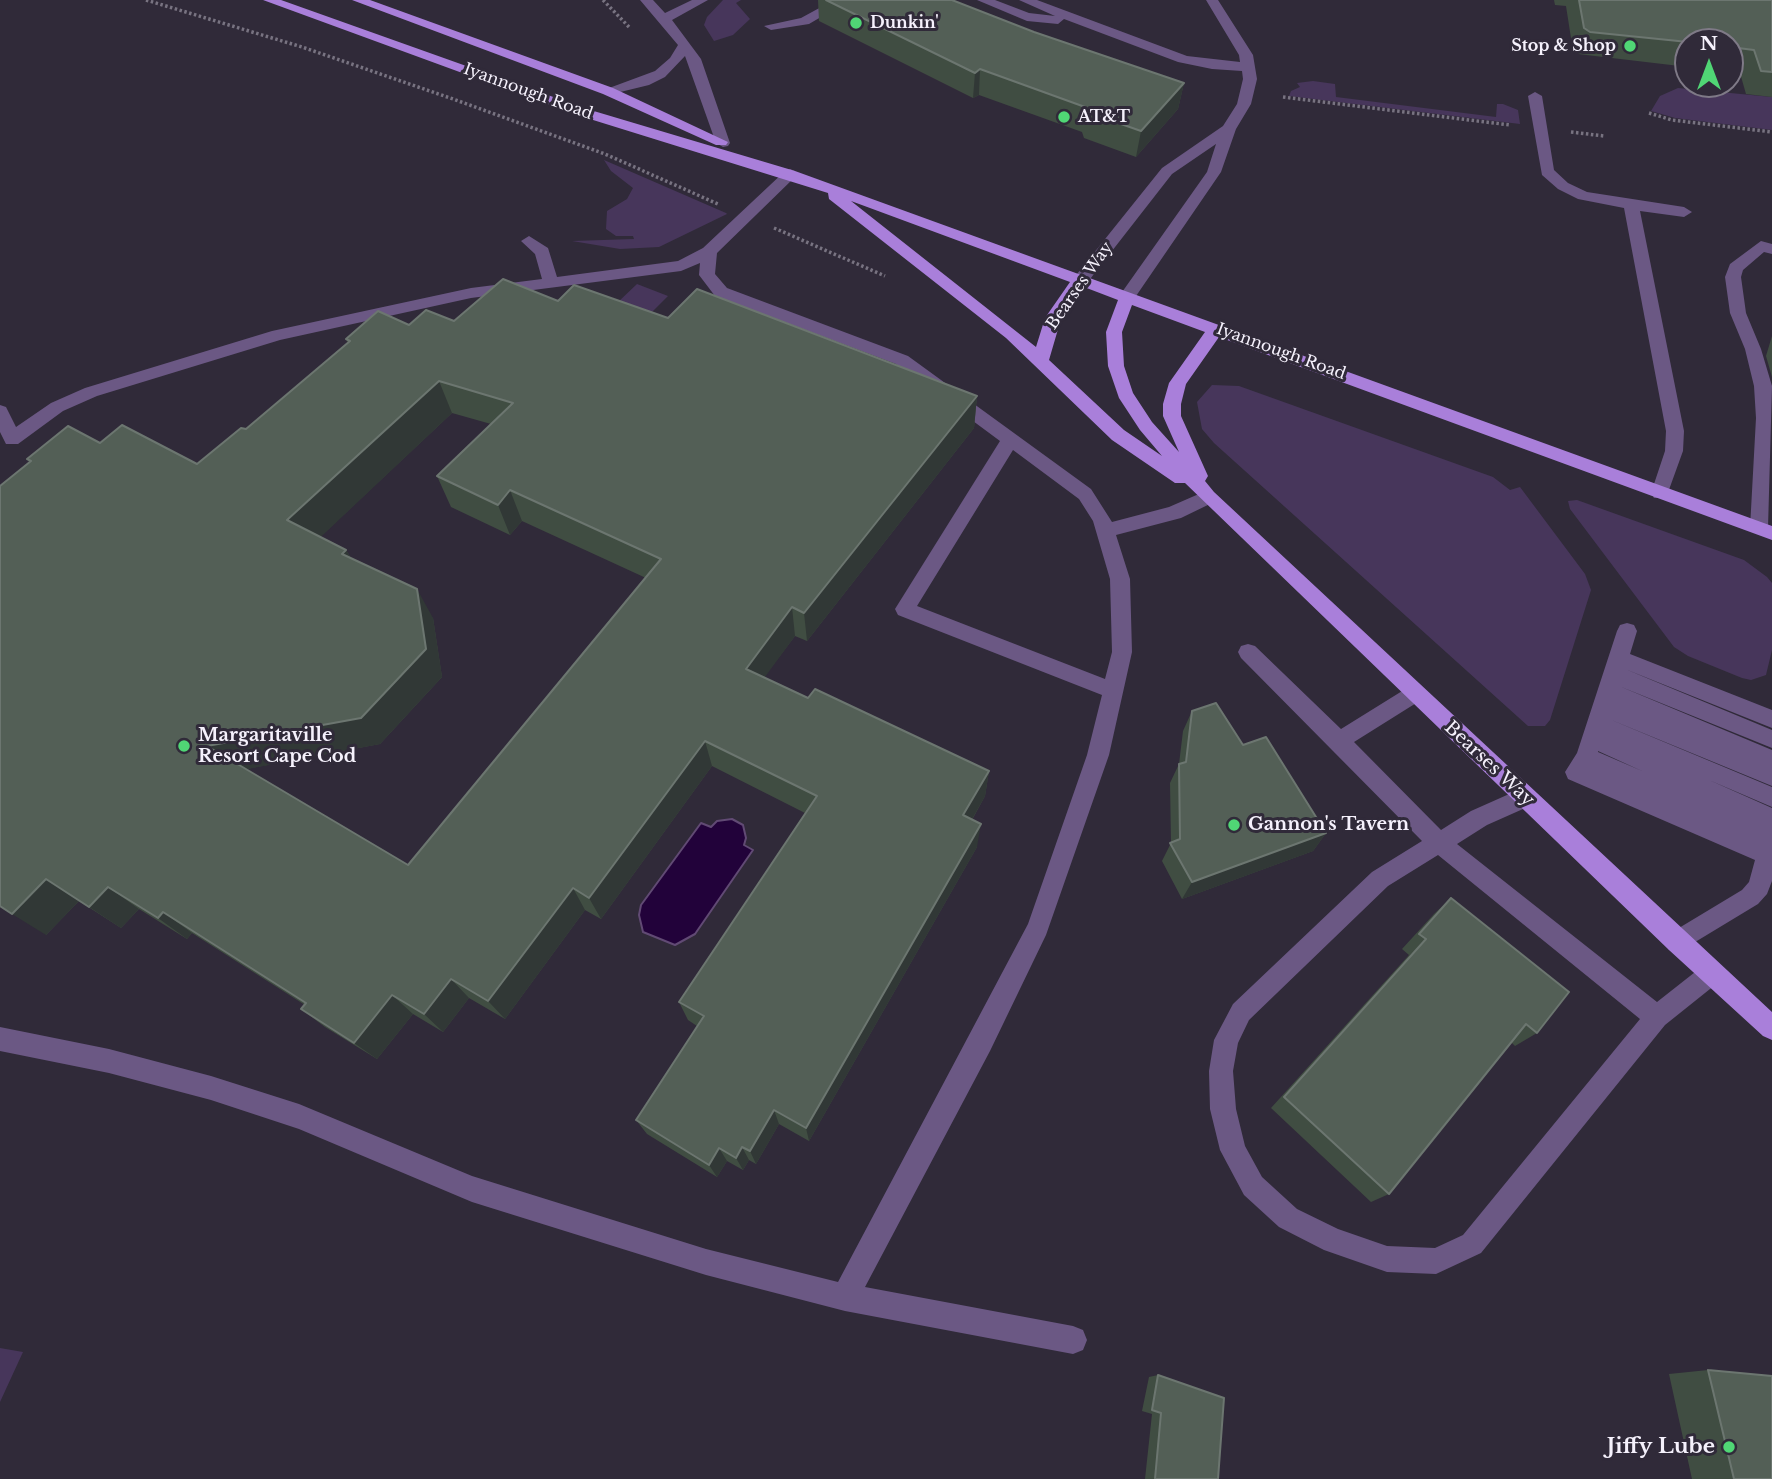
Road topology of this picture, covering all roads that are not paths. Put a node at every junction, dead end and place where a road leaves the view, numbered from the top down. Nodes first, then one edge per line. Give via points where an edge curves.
1 (269, 0) edge
2 (358, 0) edge
3 (646, 0) edge
4 (702, 0) edge
5 (844, 0) edge
6 (983, 0) edge
7 (1025, 0) edge
8 (1212, 0) edge
9 (664, 19) junction
10 (1088, 24) junction
11 (771, 26) dead end
12 (685, 45) junction
13 (1249, 67) junction
14 (608, 91) junction
15 (1535, 96) dead end
16 (1229, 128) junction
17 (723, 143) junction
18 (790, 174) junction
19 (819, 184) junction
20 (1630, 205) junction
21 (1684, 212) dead end
22 (529, 242) dead end
23 (1772, 249) edge
24 (709, 252) junction
25 (1082, 279) junction
26 (551, 283) junction
27 (1128, 295) junction
28 (1216, 328) junction
29 (1041, 359) junction
30 (0, 411) edge
31 (1011, 438) junction
32 (6, 443) edge
33 (1768, 464) edge
34 (1660, 493) junction
35 (1208, 497) junction
36 (1107, 530) junction
37 (1766, 530) edge
38 (1627, 631) dead end
39 (1248, 652) dead end
40 (1113, 691) junction
41 (1414, 694) junction
42 (1601, 707) junction
43 (1772, 719) edge
44 (1772, 738) edge
45 (1339, 741) junction
46 (1772, 760) edge
47 (1772, 777) edge
48 (1772, 797) edge
49 (1524, 798) junction
50 (1772, 818) edge
51 (1439, 843) junction
52 (1771, 843) edge
53 (1677, 942) junction
54 (1712, 974) junction
55 (1657, 1017) junction
56 (1772, 1028) edge
57 (0, 1039) edge
58 (845, 1297) junction
59 (1073, 1340) dead end

1 - 18 main road, Iyannough Road via 582,112
2 - 14 main road, Iyannough Road
3 - 9 street
4 - 9 street
5 - 11 street via 804,21
6 - 10 street via 1027,17
7 - 10 street
8 - 13 street via 1241,45
9 - 12 street
10 - 13 street via 1196,63
12 - 14 street via 660,74
12 - 17 street
13 - 16 street, Bearses Way via 1244,104
14 - 17 main road, Iyannough Road
15 - 20 street via 1547,172 1583,196
16 - 25 street, Bearses Way via 1167,171
16 - 27 street, Bearses Way via 1214,172
17 - 18 main road, Iyannough Road
18 - 19 main road, Iyannough Road
18 - 24 street
19 - 25 main road, Iyannough Road
19 - 29 main road
20 - 21 street
20 - 34 street via 1675,431 1674,451
22 - 26 street via 542,252
23 - 33 street via 1761,246 1736,268 1733,277 1738,313 1762,378
24 - 26 street via 669,269
24 - 31 street via 707,275 721,292 902,359
25 - 27 main road, Iyannough Road
25 - 29 main road, Bearses Way via 1053,318
26 - 32 street via 471,293 278,335 82,396 57,407
27 - 28 main road, Iyannough Road
27 - 35 main road, Bearses Way via 1114,332 1116,366 1125,394 1146,426
28 - 34 main road, Iyannough Road
28 - 35 main road via 1178,383 1171,404 1172,416
29 - 35 main road, Bearses Way via 1118,435
30 - 32 street
31 - 36 street via 1085,495
31 - 40 street via 905,609
33 - 37 street
34 - 37 main road, Iyannough Road
35 - 36 street via 1174,513
35 - 41 main road, Bearses Way
36 - 40 street via 1120,579 1123,619 1122,652
38 - 42 street
39 - 45 street
40 - 58 street via 1098,755 1038,927
41 - 45 street
41 - 49 main road, Bearses Way
42 - 43 street
42 - 44 street
42 - 46 street
42 - 47 street
42 - 48 street
42 - 50 street
42 - 52 street via 1576,772
45 - 51 street
49 - 51 street
49 - 53 main road, Bearses Way
51 - 55 street
51 - 55 street via 1380,879 1241,1012 1226,1040 1222,1096 1233,1150 1253,1186 1288,1218 1333,1241 1387,1259 1436,1261 1472,1244
52 - 53 street via 1759,887 1750,897
53 - 54 main road, Bearses Way
54 - 55 street
54 - 56 main road, Bearses Way
57 - 58 street via 211,1088 312,1122 471,1189 706,1262
58 - 59 street

